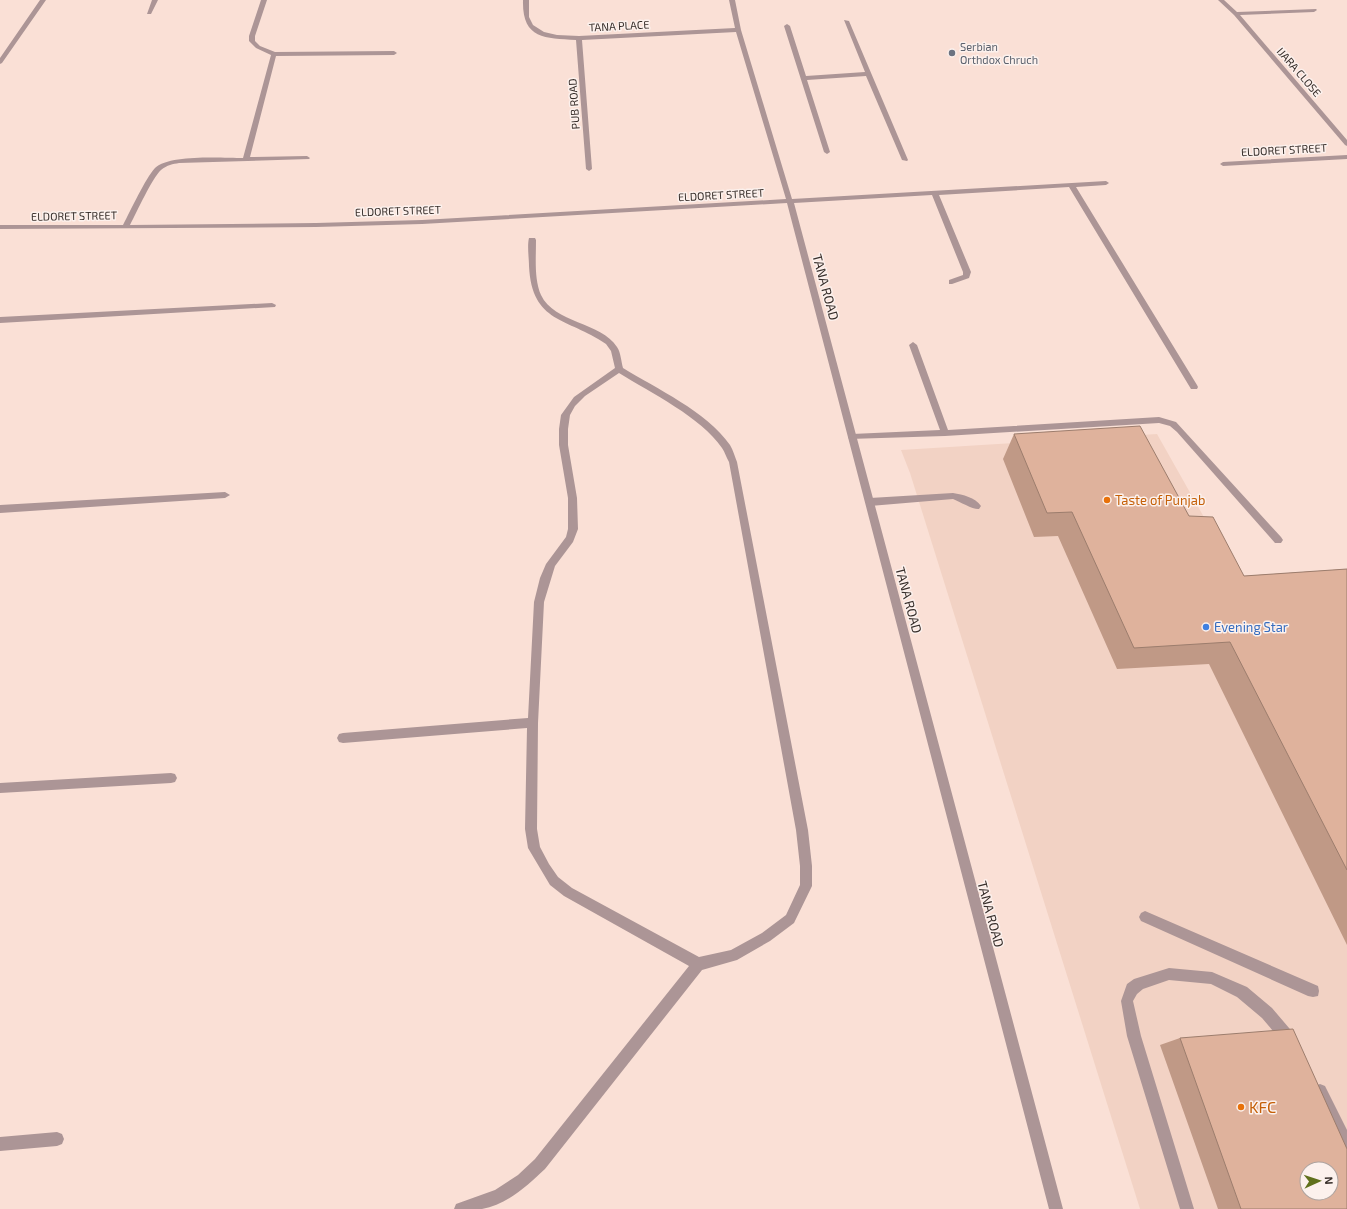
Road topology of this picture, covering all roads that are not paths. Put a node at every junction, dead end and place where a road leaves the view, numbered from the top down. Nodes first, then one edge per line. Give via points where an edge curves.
1 (43, 0) edge
2 (155, 0) edge
3 (264, 0) edge
4 (526, 0) edge
5 (732, 0) edge
6 (1221, 0) edge
7 (1314, 10) dead end
8 (149, 13) dead end
9 (1236, 14) junction
10 (846, 21) dead end
11 (786, 26) dead end
12 (738, 30) junction
13 (579, 38) junction
14 (394, 53) dead end
15 (274, 54) junction
16 (0, 62) edge
17 (869, 74) junction
18 (803, 78) junction
19 (1347, 144) edge
20 (828, 152) dead end
21 (1347, 157) edge
22 (307, 158) dead end
23 (246, 159) junction
24 (905, 160) dead end
25 (1223, 164) dead end
26 (589, 169) dead end
27 (1106, 184) dead end
28 (1071, 186) junction
29 (935, 193) junction
30 (790, 202) junction
31 (126, 226) junction
32 (3, 227) edge
33 (0, 236) edge
34 (532, 240) dead end
35 (952, 282) dead end
36 (272, 305) dead end
37 (0, 320) edge
38 (913, 345) dead end
39 (619, 369) junction
40 (1194, 387) dead end
41 (945, 434) junction
42 (852, 437) junction
43 (225, 495) dead end
44 (870, 502) junction
45 (976, 506) dead end
46 (0, 508) edge
47 (1278, 540) dead end
48 (533, 723) junction
49 (343, 738) dead end
50 (171, 778) dead end
51 (0, 788) edge
52 (1145, 918) dead end
53 (698, 964) junction
54 (1313, 991) dead end
55 (1297, 1048) edge
56 (1316, 1081) edge
57 (57, 1139) dead end
58 (0, 1144) edge
59 (1347, 1145) edge
60 (461, 1209) edge
61 (1056, 1209) edge
62 (1187, 1209) edge

1 - 16 street
2 - 8 street
3 - 15 street via 252,41 258,47
4 - 13 street, TANA PLACE via 526,14 532,28 540,33 558,37
5 - 12 street, TANA ROAD
6 - 9 street, IJARA CLOSE
7 - 9 street
9 - 19 street, IJARA CLOSE
10 - 17 street
11 - 18 street
12 - 13 street, TANA PLACE
12 - 30 street, TANA ROAD
13 - 26 street, PUB ROAD
14 - 15 street
15 - 23 street
17 - 18 street
17 - 24 street
18 - 20 street
21 - 25 street, ELDORET STREET
22 - 23 street
23 - 31 street via 179,161 164,164 154,174
27 - 28 street, ELDORET STREET
28 - 29 street, ELDORET STREET
28 - 40 street
29 - 30 street, ELDORET STREET
29 - 35 street via 967,272 966,276
30 - 31 street, ELDORET STREET via 422,222
30 - 42 street, TANA ROAD
31 - 32 street, ELDORET STREET
32 - 33 street
34 - 39 street via 534,284 540,300 559,317 604,339 613,347
36 - 37 street
38 - 41 street
39 - 48 street via 579,396 571,405 562,425 573,495 573,529 569,541 552,563 542,585
39 - 53 street via 709,428 726,448 733,462 802,830 806,886 790,918 766,937 733,956
41 - 42 street
41 - 47 street via 1165,421 1180,430
42 - 44 street, TANA ROAD
43 - 46 street
44 - 45 street via 953,496
44 - 61 street, TANA ROAD
48 - 49 street
48 - 53 street via 531,829 534,848 545,868 554,881 568,892
50 - 51 street
52 - 54 street
53 - 60 street via 540,1164 523,1180 499,1196
55 - 62 street via 1267,1013 1242,992 1212,978 1169,974 1139,984 1132,989 1127,1002 1134,1036
56 - 59 street
57 - 58 street

